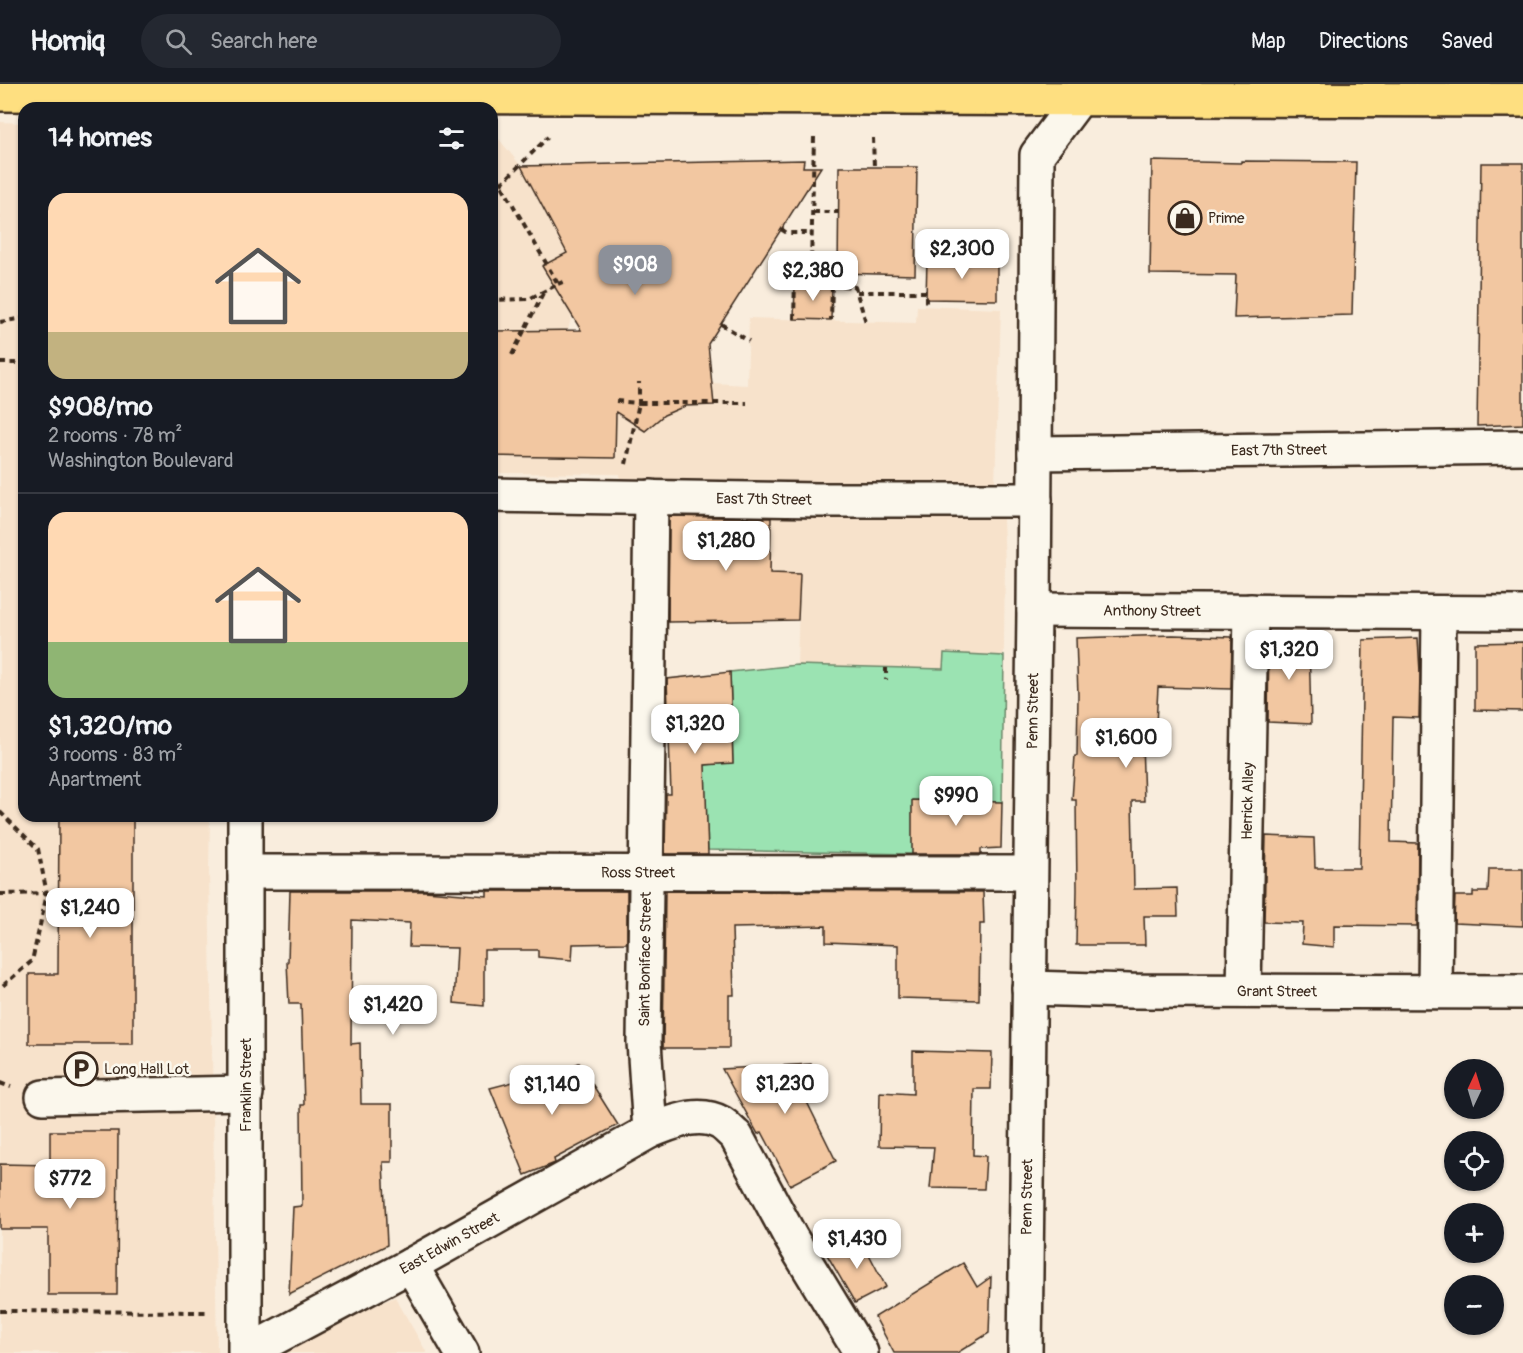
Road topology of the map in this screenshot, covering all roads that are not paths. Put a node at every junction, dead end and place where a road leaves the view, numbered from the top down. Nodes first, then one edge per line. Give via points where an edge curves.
1 (393, 90) edge
2 (647, 91) edge
3 (1081, 91) edge
4 (1355, 92) edge
5 (0, 94) edge
6 (246, 96) edge
7 (1523, 100) edge
8 (1523, 447) edge
9 (1035, 453) junction
10 (498, 495) edge
11 (651, 497) junction
12 (1035, 500) junction
13 (1034, 610) junction
14 (1251, 611) junction
15 (1439, 613) junction
16 (1523, 613) edge
17 (245, 822) edge
18 (245, 872) junction
19 (646, 873) junction
20 (1030, 873) junction
21 (1029, 988) junction
22 (1244, 991) junction
23 (1435, 991) junction
24 (1523, 992) edge
25 (246, 1093) junction
26 (43, 1097) dead end
27 (650, 1131) junction
28 (411, 1265) junction
29 (246, 1353) edge
30 (462, 1353) edge
31 (861, 1353) edge
32 (1025, 1353) edge

1 - 2 main road
1 - 6 main road
2 - 3 main road
3 - 4 main road
3 - 9 street, Penn Street via 1037,155
4 - 7 main road
5 - 6 main road
8 - 9 street, East 7th Street
9 - 12 street, Penn Street
10 - 11 street, East 7th Street
11 - 12 street, East 7th Street
11 - 19 street, Saint Boniface Street
12 - 13 street, Penn Street
13 - 14 street, Anthony Street
13 - 20 street, Penn Street
14 - 15 street, Anthony Street
14 - 22 street, Herrick Alley
15 - 16 street, Anthony Street
15 - 23 street
17 - 18 street, Franklin Street
18 - 19 street, Ross Street
18 - 25 street, Franklin Street
19 - 20 street, Ross Street
19 - 27 street, Saint Boniface Street via 644,1042
20 - 21 street, Penn Street
21 - 22 street, Grant Street
21 - 32 street, Penn Street
22 - 23 street, Grant Street
23 - 24 street, Grant Street
25 - 26 street
25 - 29 street, Franklin Street
27 - 28 street, East Edwin Street
27 - 31 street, East Edwin Street via 704,1117 722,1123 736,1136 791,1238
28 - 29 street, East Edwin Street
28 - 30 street

